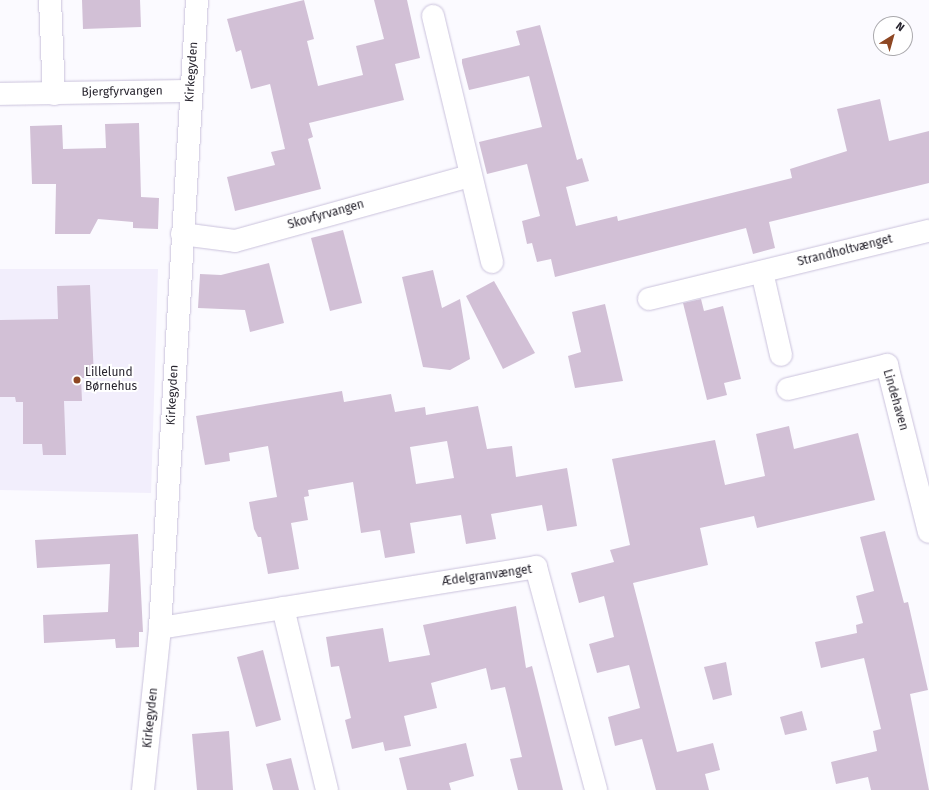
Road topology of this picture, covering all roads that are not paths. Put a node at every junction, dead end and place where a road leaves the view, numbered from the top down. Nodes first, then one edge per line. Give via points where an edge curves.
1 (50, 0) edge
2 (197, 0) edge
3 (433, 16) dead end
4 (191, 91) junction
5 (0, 94) edge
6 (54, 94) junction
7 (469, 176) junction
8 (929, 231) edge
9 (182, 234) junction
10 (492, 262) dead end
11 (762, 272) junction
12 (649, 299) dead end
13 (781, 355) dead end
14 (788, 389) dead end
15 (929, 532) edge
16 (284, 608) junction
17 (160, 628) junction
18 (143, 790) edge
19 (328, 790) edge
20 (596, 790) edge

1 - 6 street
2 - 4 street, Kirkegyden
3 - 7 street
4 - 6 street, Bjergfyrvangen
4 - 9 street, Kirkegyden
5 - 6 street, Bjergfyrvangen
7 - 9 street, Skovfyrvangen via 235,241
7 - 10 street
8 - 11 street, Strandholtvænget
9 - 17 street, Kirkegyden
11 - 12 street, Strandholtvænget
11 - 13 street
14 - 15 street, Lindehaven via 887,364
16 - 17 street, Ædelgranvænget
16 - 19 street
16 - 20 street, Ædelgranvænget via 536,567
17 - 18 street, Kirkegyden

